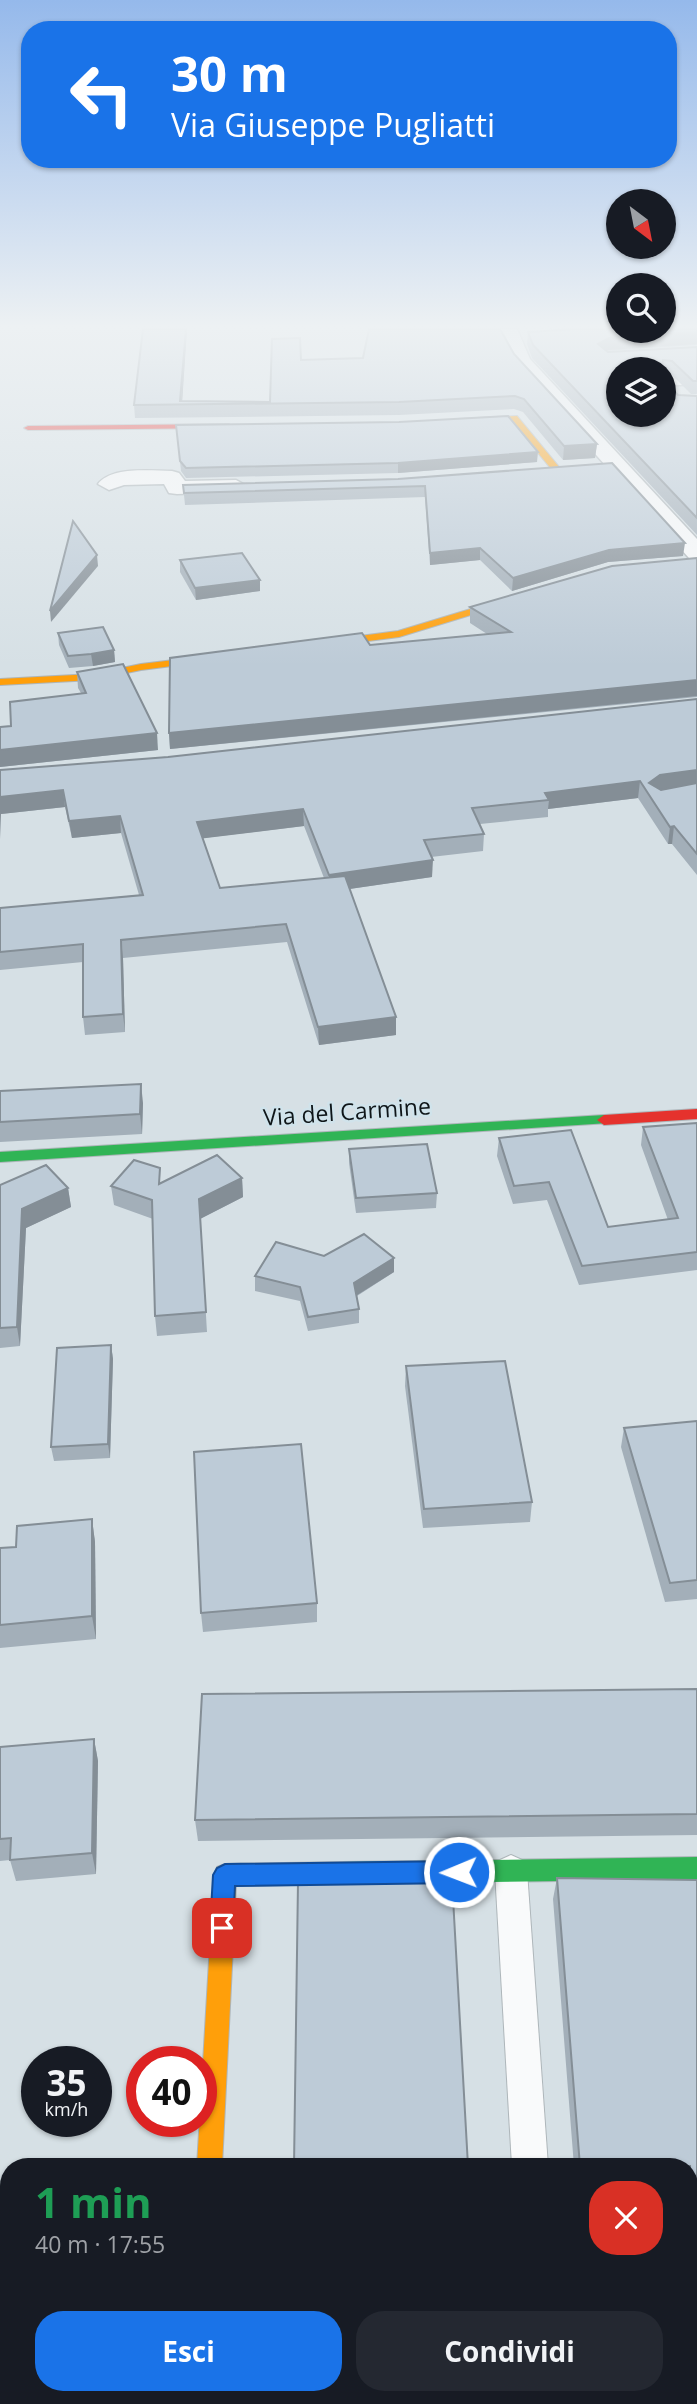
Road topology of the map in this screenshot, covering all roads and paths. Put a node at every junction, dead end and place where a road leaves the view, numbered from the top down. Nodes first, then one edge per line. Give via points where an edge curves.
1 (533, 441) edge
2 (596, 441) edge
3 (618, 465) junction
4 (556, 470) junction
5 (530, 472) edge
6 (109, 484) dead end
7 (255, 485) edge
8 (693, 560) edge
9 (534, 593) edge
10 (304, 646) edge
11 (236, 655) edge
12 (0, 682) edge
13 (697, 1114) edge
14 (0, 1157) edge
15 (697, 1868) edge
16 (511, 1871) junction
17 (209, 2158) edge
18 (529, 2158) edge

1 - 4 street
2 - 3 street
3 - 4 street
3 - 8 street
4 - 5 street
6 - 7 street via 121,479 172,477 177,488
9 - 10 street via 398,634
11 - 12 street via 93,677
13 - 14 street, Via del Carmine
15 - 16 street
16 - 17 street via 225,1875
16 - 18 lane

